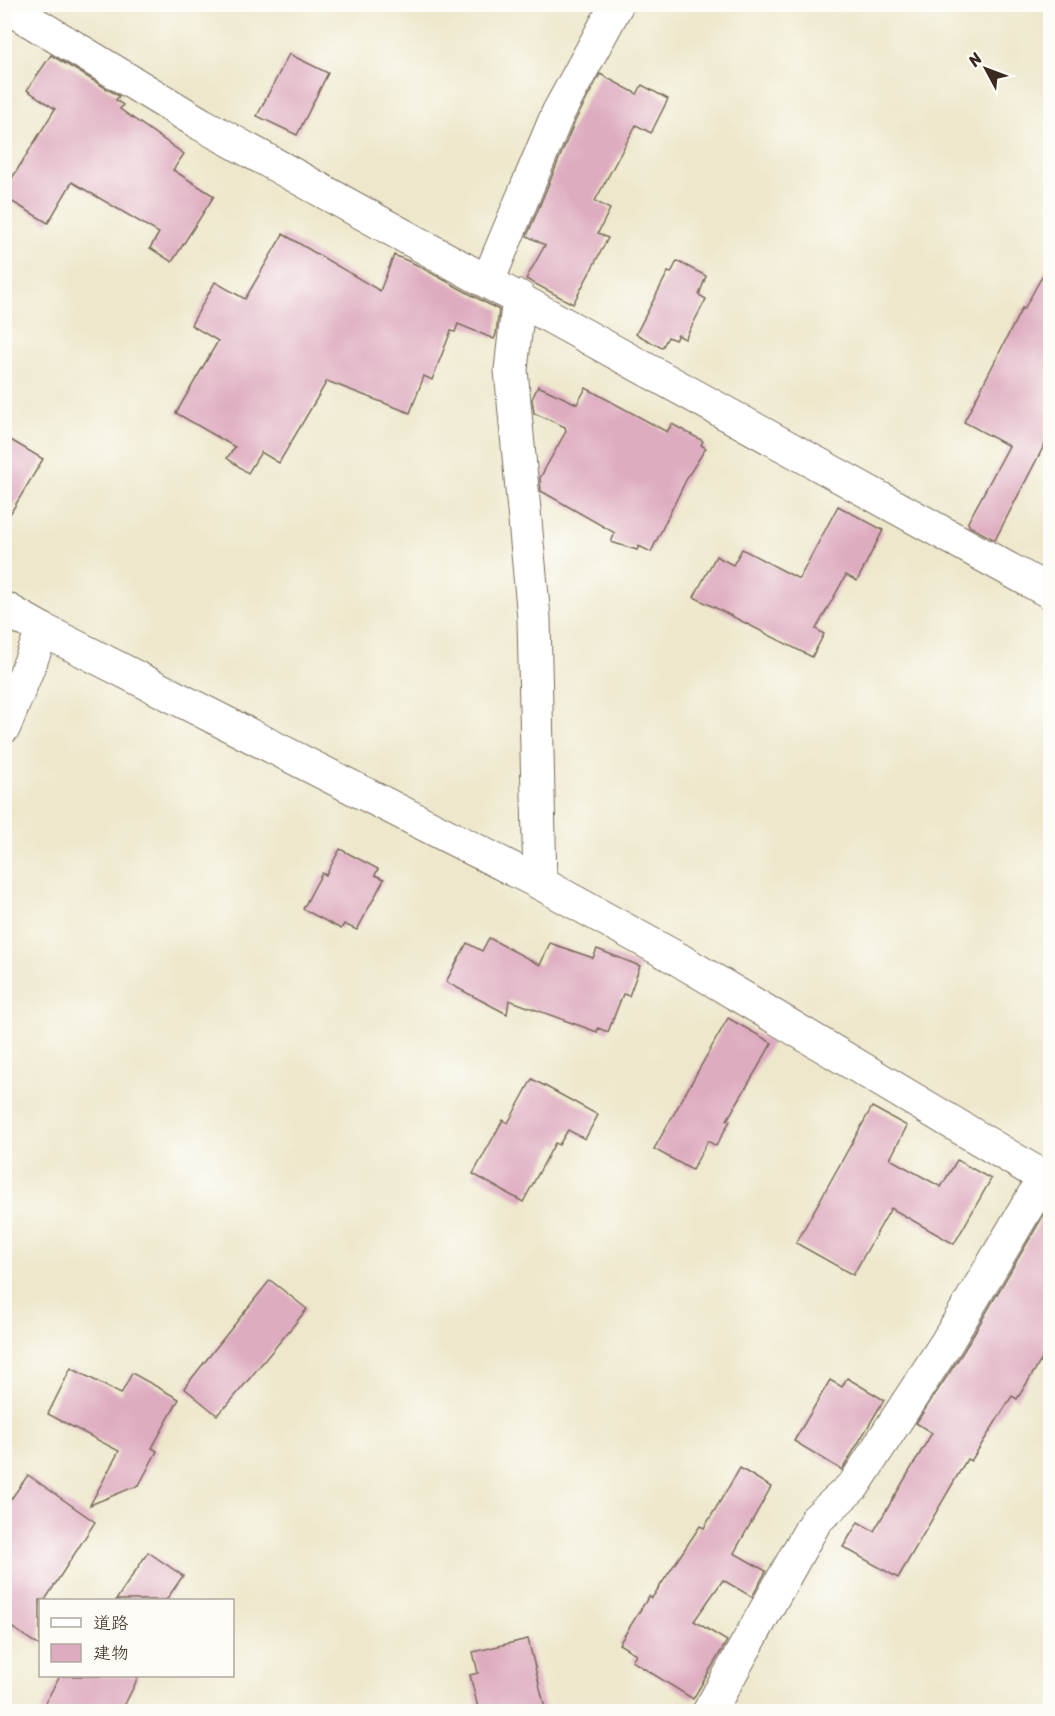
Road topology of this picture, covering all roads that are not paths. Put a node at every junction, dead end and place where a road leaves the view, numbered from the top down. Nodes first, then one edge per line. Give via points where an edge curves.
1 (617, 4) edge
2 (4, 5) edge
3 (488, 281) junction
4 (519, 297) junction
5 (1050, 592) edge
6 (4, 608) edge
7 (43, 630) junction
8 (4, 727) edge
9 (540, 883) junction
10 (1047, 1180) edge
11 (709, 1712) edge

1 - 3 street via 558,113
2 - 3 street via 201,124
3 - 4 street
4 - 5 street
4 - 9 street via 511,370 534,618
6 - 7 street
7 - 8 street
7 - 9 street
9 - 10 street via 678,958
10 - 11 street via 854,1485 816,1520

